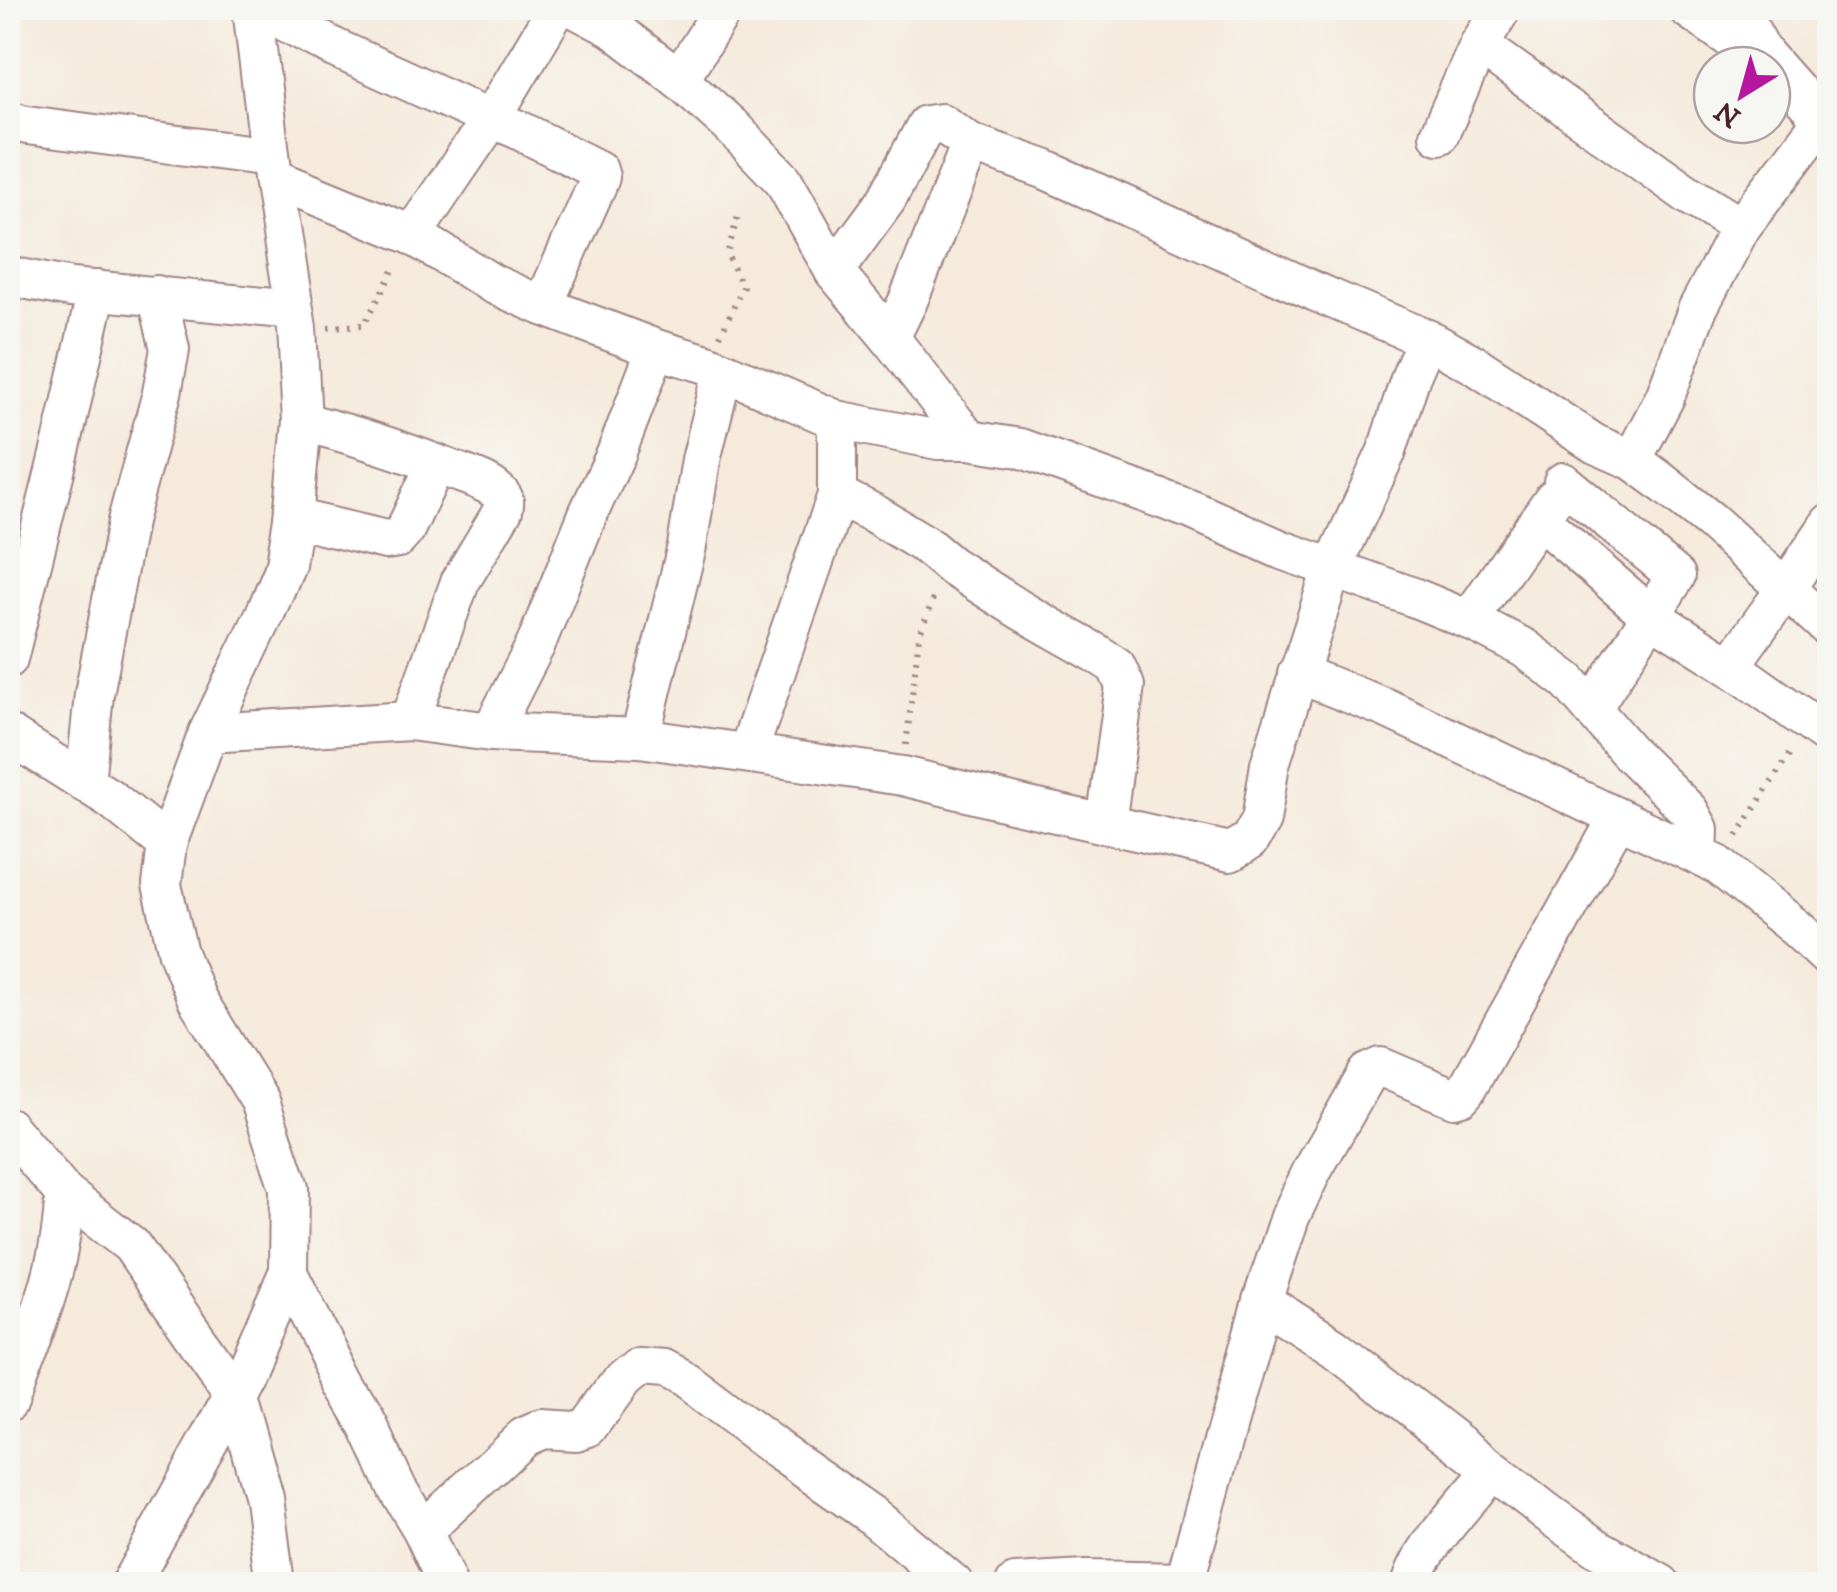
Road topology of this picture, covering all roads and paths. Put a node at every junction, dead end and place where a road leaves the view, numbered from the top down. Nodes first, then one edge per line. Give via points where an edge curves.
1 (255, 8) edge
2 (556, 8) edge
3 (574, 8) edge
4 (724, 8) edge
5 (1502, 8) edge
6 (1688, 8) edge
7 (1738, 8) edge
8 (1480, 45) junction
9 (1747, 45) edge
10 (1760, 45) edge
11 (680, 79) junction
12 (1792, 85) edge
13 (8, 120) edge
14 (491, 120) junction
15 (1826, 126) edge
16 (1439, 135) dead end
17 (971, 143) junction
18 (271, 167) junction
19 (739, 214) dead end
20 (1741, 228) junction
21 (412, 235) junction
22 (834, 272) junction
23 (8, 276) edge
24 (97, 290) junction
25 (157, 296) junction
26 (543, 306) junction
27 (295, 319) junction
28 (890, 338) junction
29 (1427, 339) junction
30 (656, 349) junction
31 (715, 368) junction
32 (837, 420) junction
33 (302, 422) junction
34 (969, 440) junction
35 (1595, 444) junction
36 (1632, 460) junction
37 (436, 464) junction
38 (1564, 482) junction
39 (837, 495) junction
40 (293, 518) junction
41 (1540, 520) junction
42 (1712, 522) junction
43 (1830, 523) edge
44 (950, 565) junction
45 (1332, 569) junction
46 (1676, 576) junction
47 (1785, 590) junction
48 (1651, 616) junction
49 (1469, 620) junction
50 (1830, 628) edge
51 (8, 659) edge
52 (1730, 666) junction
53 (1298, 673) junction
54 (1592, 708) junction
55 (410, 721) junction
56 (1819, 730) edge
57 (208, 732) junction
58 (491, 732) junction
59 (8, 734) edge
60 (640, 738) junction
61 (748, 752) junction
62 (903, 776) junction
63 (86, 782) junction
64 (1618, 818) junction
65 (1106, 824) junction
66 (167, 844) junction
67 (1708, 860) junction
68 (1830, 959) edge
69 (8, 1127) edge
70 (64, 1193) junction
71 (288, 1273) junction
72 (1262, 1301) junction
73 (235, 1394) junction
74 (8, 1402) edge
75 (1492, 1471) junction
76 (423, 1531) junction
77 (130, 1584) edge
78 (275, 1584) edge
79 (447, 1584) edge
80 (954, 1584) edge
81 (1016, 1584) edge
82 (1184, 1584) edge
83 (1412, 1584) edge
84 (1658, 1584) edge

1 - 14 street
1 - 18 street
2 - 14 street
3 - 11 street
4 - 11 street
5 - 8 street
6 - 9 street
7 - 10 street
8 - 16 street
8 - 20 street
11 - 22 street via 783,180
12 - 15 street
13 - 18 street
14 - 21 street
14 - 26 street via 591,166 600,177
15 - 20 street
17 - 22 street via 940,123 926,125 887,200
17 - 28 street
17 - 29 street
18 - 21 street
18 - 27 street
19 - 31 path via 726,254 743,287
20 - 36 street
21 - 26 street
21 - 27 path via 364,325
22 - 28 street
23 - 24 street
24 - 25 street
24 - 51 street
25 - 27 street
25 - 63 street via 170,350 128,517 94,694
26 - 30 street
27 - 33 street
28 - 34 street
29 - 35 street
29 - 45 street via 1386,453
30 - 31 street
30 - 58 street via 536,644
31 - 32 street
31 - 60 street via 687,546
32 - 34 street
32 - 39 street
33 - 37 street
33 - 40 street
34 - 45 street via 1020,448 1135,488
35 - 36 street
35 - 38 street
36 - 42 street
37 - 40 street via 398,538
37 - 55 street via 480,482 504,502 460,582
38 - 41 street
38 - 46 street
39 - 44 street
39 - 61 street
40 - 57 street via 286,564
41 - 48 street
41 - 49 street
42 - 46 street
42 - 47 street
43 - 47 street
44 - 62 path via 919,637
44 - 65 street via 1116,666 1125,686
45 - 49 street
45 - 53 street
46 - 48 street
47 - 50 street
47 - 52 street
48 - 52 street
48 - 54 street
49 - 54 street via 1524,648
52 - 56 street
53 - 64 street
53 - 65 street via 1270,764 1262,820 1249,841 1230,852
54 - 67 street via 1690,811
55 - 57 street
55 - 58 street
56 - 67 path
57 - 66 street
58 - 60 street
59 - 63 street
60 - 61 street
61 - 62 street
62 - 65 street
63 - 66 street
64 - 67 street
64 - 72 street via 1461,1096 1380,1067 1368,1073 1290,1217
66 - 71 street via 162,885 178,952 197,999 260,1101 288,1187
67 - 68 street
69 - 70 street
70 - 73 street via 131,1245
70 - 74 street via 51,1280
71 - 73 street
71 - 76 street
72 - 75 street
72 - 82 street
73 - 77 street
73 - 78 street via 264,1498
75 - 83 street via 1428,1549
75 - 84 street
76 - 79 street
76 - 80 street via 524,1437 542,1428 588,1426 638,1367 664,1369 874,1517
81 - 82 street

